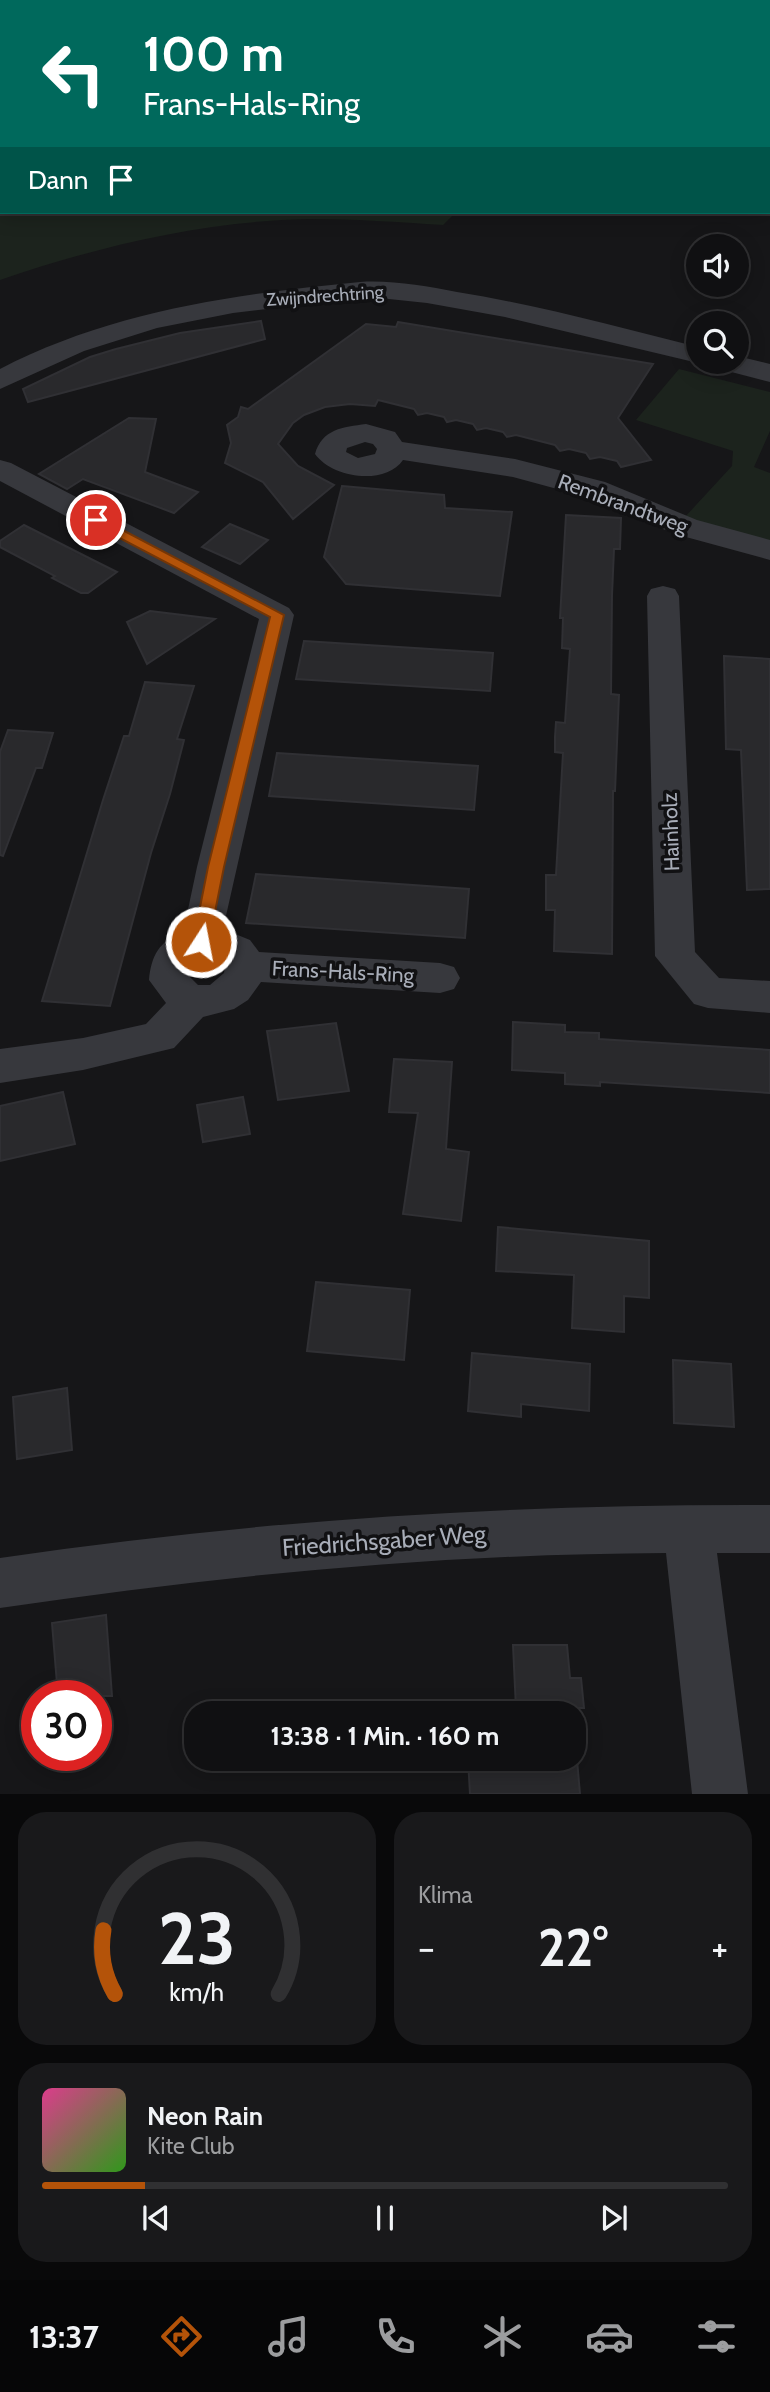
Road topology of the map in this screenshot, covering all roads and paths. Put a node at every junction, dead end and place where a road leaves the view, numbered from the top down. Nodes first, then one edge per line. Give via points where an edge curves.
1 (686, 352) edge
2 (749, 368) edge
3 (770, 373) edge
4 (0, 380) edge
5 (392, 449) dead end
6 (0, 469) edge
7 (770, 550) edge
8 (663, 596) dead end
9 (201, 942) junction
10 (247, 966) junction
11 (440, 978) dead end
12 (770, 997) edge
13 (194, 1000) junction
14 (0, 1066) edge
15 (689, 1529) junction
16 (770, 1529) edge
17 (0, 1583) edge
18 (720, 1794) edge

1 - 4 street, Zwijndrechtring via 486,306 384,289 248,301 135,324 48,356
2 - 3 street
5 - 7 street, Rembrandtweg via 515,468 594,489 686,527
6 - 9 street via 277,615
8 - 12 street, Hainholz via 675,956 708,993
9 - 10 street, Frans-Hals-Ring via 236,949
9 - 13 street via 179,952 168,970 174,988
10 - 11 street, Frans-Hals-Ring
10 - 13 street, Frans-Hals-Ring via 241,985 232,993
13 - 14 street via 159,1037
15 - 16 street, Friedrichsgaber Weg
15 - 17 street, Friedrichsgaber Weg via 522,1531 312,1544
15 - 18 street

